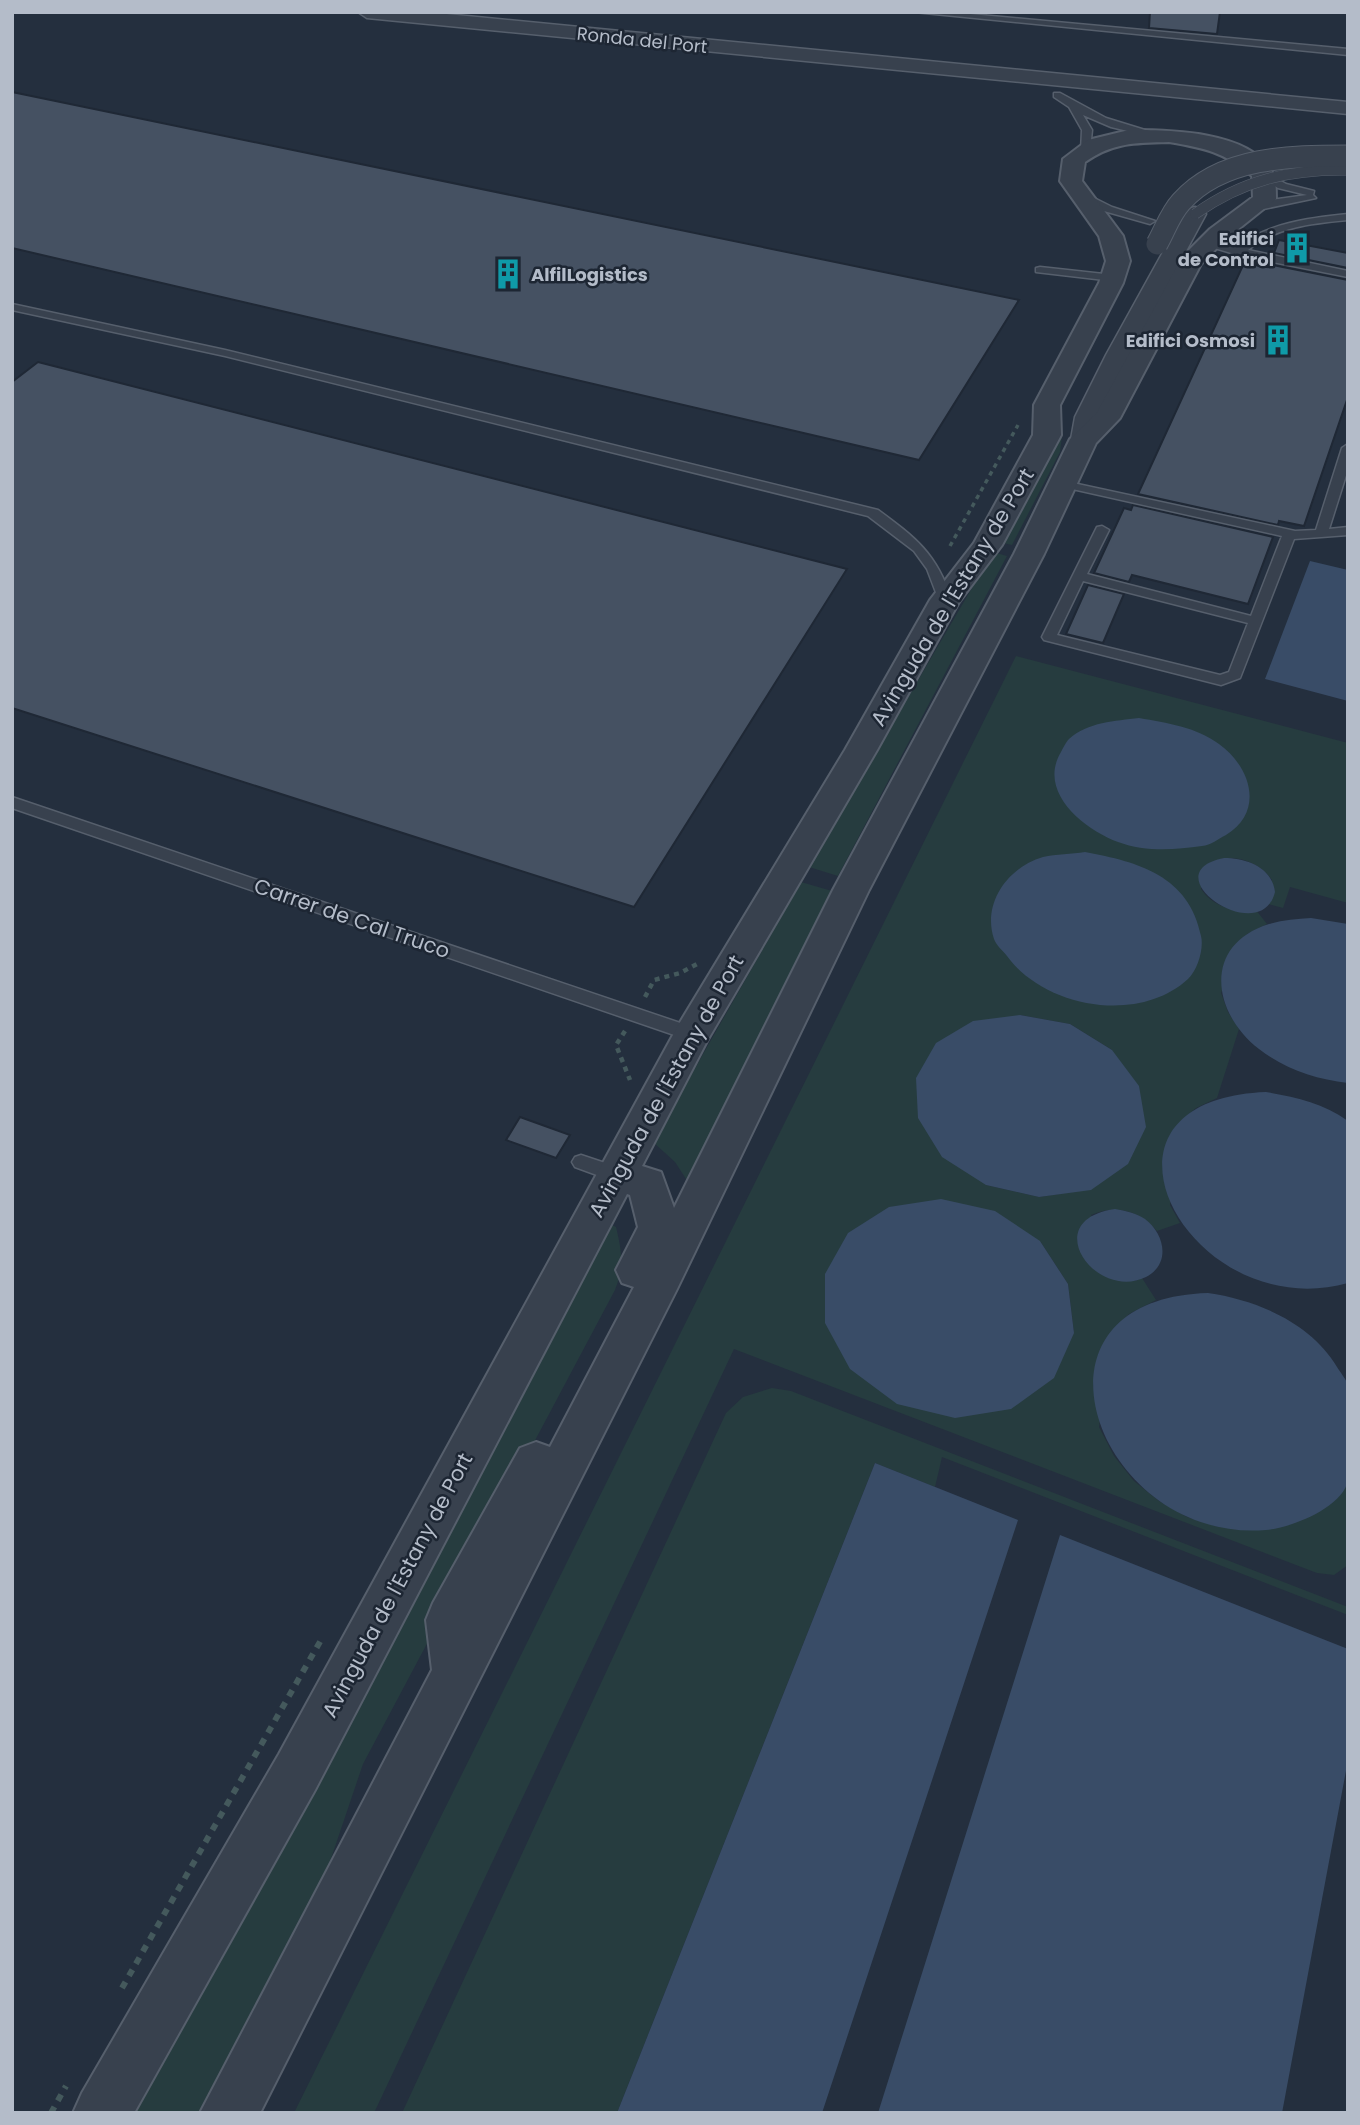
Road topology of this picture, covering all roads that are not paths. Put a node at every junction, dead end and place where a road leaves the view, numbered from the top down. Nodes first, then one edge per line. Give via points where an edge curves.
1 (367, 12) edge
2 (468, 12) edge
3 (918, 12) edge
4 (1348, 52) edge
5 (1057, 95) dead end
6 (1348, 100) edge
7 (1073, 106) junction
8 (1348, 108) edge
9 (1156, 135) junction
10 (1085, 149) junction
11 (1348, 149) edge
12 (1348, 156) edge
13 (1348, 163) edge
14 (1255, 169) junction
15 (1348, 170) edge
16 (1077, 191) junction
17 (1253, 210) junction
18 (1195, 214) junction
19 (1348, 217) edge
20 (1161, 237) junction
21 (1206, 244) junction
22 (1238, 252) junction
23 (1040, 270) dead end
24 (1348, 274) edge
25 (1113, 278) junction
26 (12, 307) edge
27 (1046, 435) junction
28 (1084, 439) junction
29 (1348, 448) edge
30 (1063, 483) junction
31 (1102, 530) dead end
32 (1348, 531) edge
33 (1290, 533) junction
34 (1321, 534) junction
35 (1079, 576) junction
36 (944, 600) junction
37 (1256, 621) junction
38 (12, 802) edge
39 (692, 1034) junction
40 (599, 1168) junction
41 (457, 1672) junction
42 (102, 2113) edge
43 (229, 2113) edge

1 - 8 street, Ronda del Port
2 - 6 street
3 - 4 lane
5 - 7 lane
7 - 9 lane via 1107,123
7 - 10 lane via 1087,130
9 - 10 street via 1116,138
9 - 14 street via 1226,148
10 - 16 street via 1070,165
11 - 14 lane, bridge via 1295,152
12 - 14 street, bridge via 1306,157
13 - 18 street, bridge via 1297,163 1250,173 1217,188
14 - 17 street via 1267,192
14 - 17 lane via 1310,196
14 - 20 street, bridge via 1209,180 1190,193
15 - 18 lane, bridge via 1293,172 1253,180 1220,195
16 - 20 lane
16 - 25 street, Avinguda de l'Estany de Port via 1116,245
17 - 21 street, Avinguda de l'Estany de Port
18 - 20 street
19 - 22 lane via 1277,231
20 - 27 street
20 - 28 street via 1088,417
21 - 22 lane
21 - 28 street, Avinguda de l'Estany de Port via 1191,261 1107,418
22 - 24 lane
23 - 25 lane
25 - 27 street, Avinguda de l'Estany de Port via 1047,405
26 - 36 lane via 225,353 873,513 923,550 937,574
27 - 36 street, Avinguda de l'Estany de Port via 987,545
28 - 30 street, Avinguda de l'Estany de Port
29 - 34 lane
30 - 33 lane
30 - 41 street, Avinguda de l'Estany de Port via 851,890 662,1276
31 - 35 lane
32 - 34 lane
33 - 34 lane
33 - 37 lane
35 - 37 lane
35 - 37 lane via 1049,637 1221,680 1235,675
36 - 39 street, Avinguda de l'Estany de Port via 861,750
38 - 39 lane, Carrer de Cal Truco
39 - 40 street, Avinguda de l'Estany de Port
40 - 41 street via 647,1184 659,1227 450,1620
40 - 42 street, Avinguda de l'Estany de Port via 297,1772
41 - 43 street, Avinguda de l'Estany de Port

